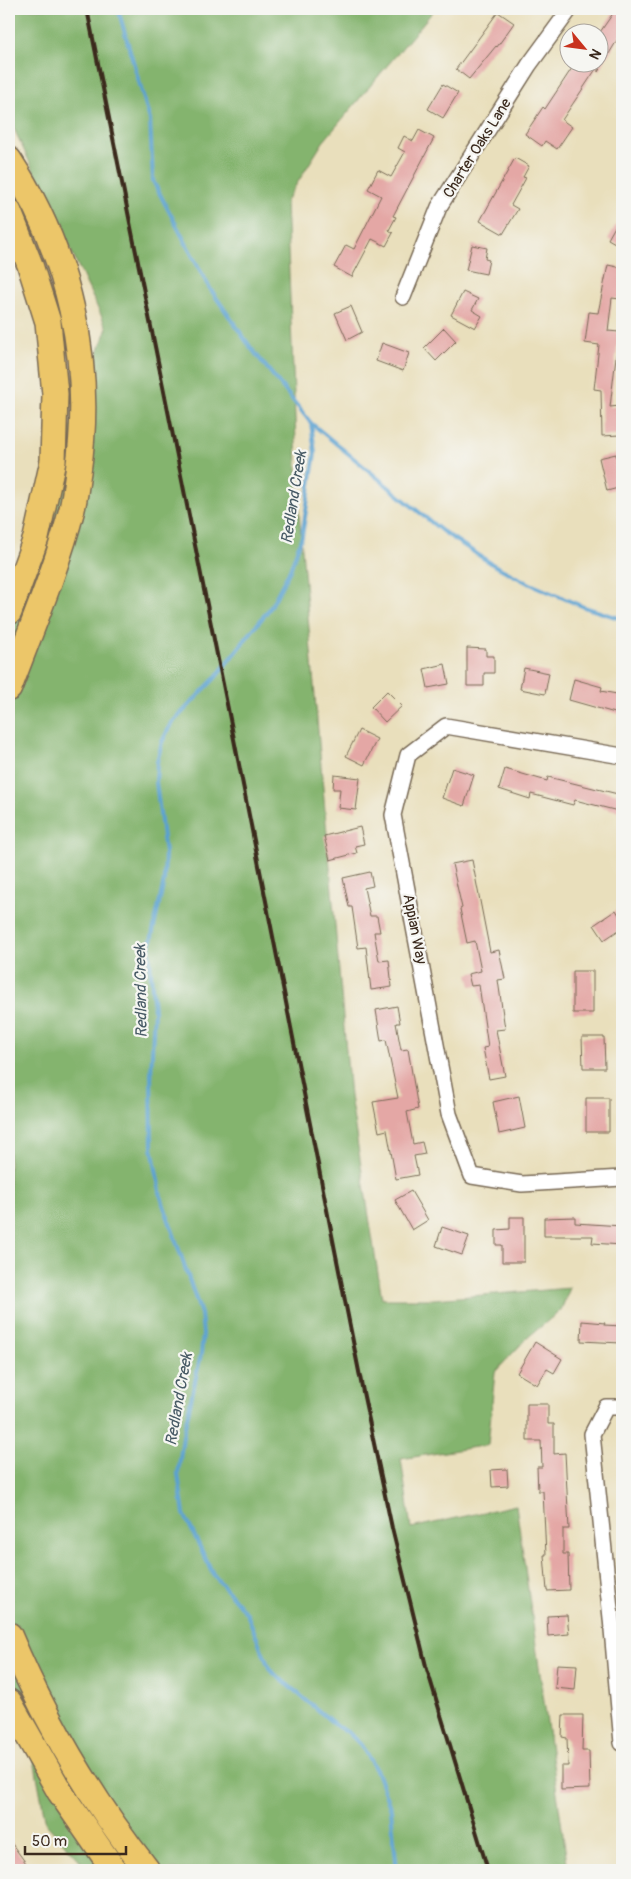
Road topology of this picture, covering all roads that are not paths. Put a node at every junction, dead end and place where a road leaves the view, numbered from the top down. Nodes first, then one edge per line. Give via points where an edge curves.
1 (570, 9) edge
2 (9, 160) edge
3 (9, 212) edge
4 (56, 254) junction
5 (30, 265) junction
6 (403, 297) dead end
7 (9, 612) edge
8 (11, 679) edge
9 (622, 756) edge
10 (622, 1178) edge
11 (622, 1407) edge
12 (617, 1617) edge
13 (9, 1636) edge
14 (9, 1702) edge
15 (622, 1743) edge
16 (114, 1870) edge
17 (147, 1870) edge

1 - 6 street, Charter Oaks Lane via 529,65 439,207
2 - 4 main road via 26,187
3 - 5 main road
4 - 5 main road
4 - 8 main road via 71,304 80,352 81,452 72,507 55,568
5 - 7 main road via 48,322 55,394 53,461 36,538
9 - 10 street, Appian Way via 446,726 408,755 393,815 449,1114 472,1176 522,1184
11 - 12 street via 606,1408 592,1434
12 - 15 street
13 - 17 main road via 24,1672 63,1743 121,1836
14 - 16 main road via 60,1792

